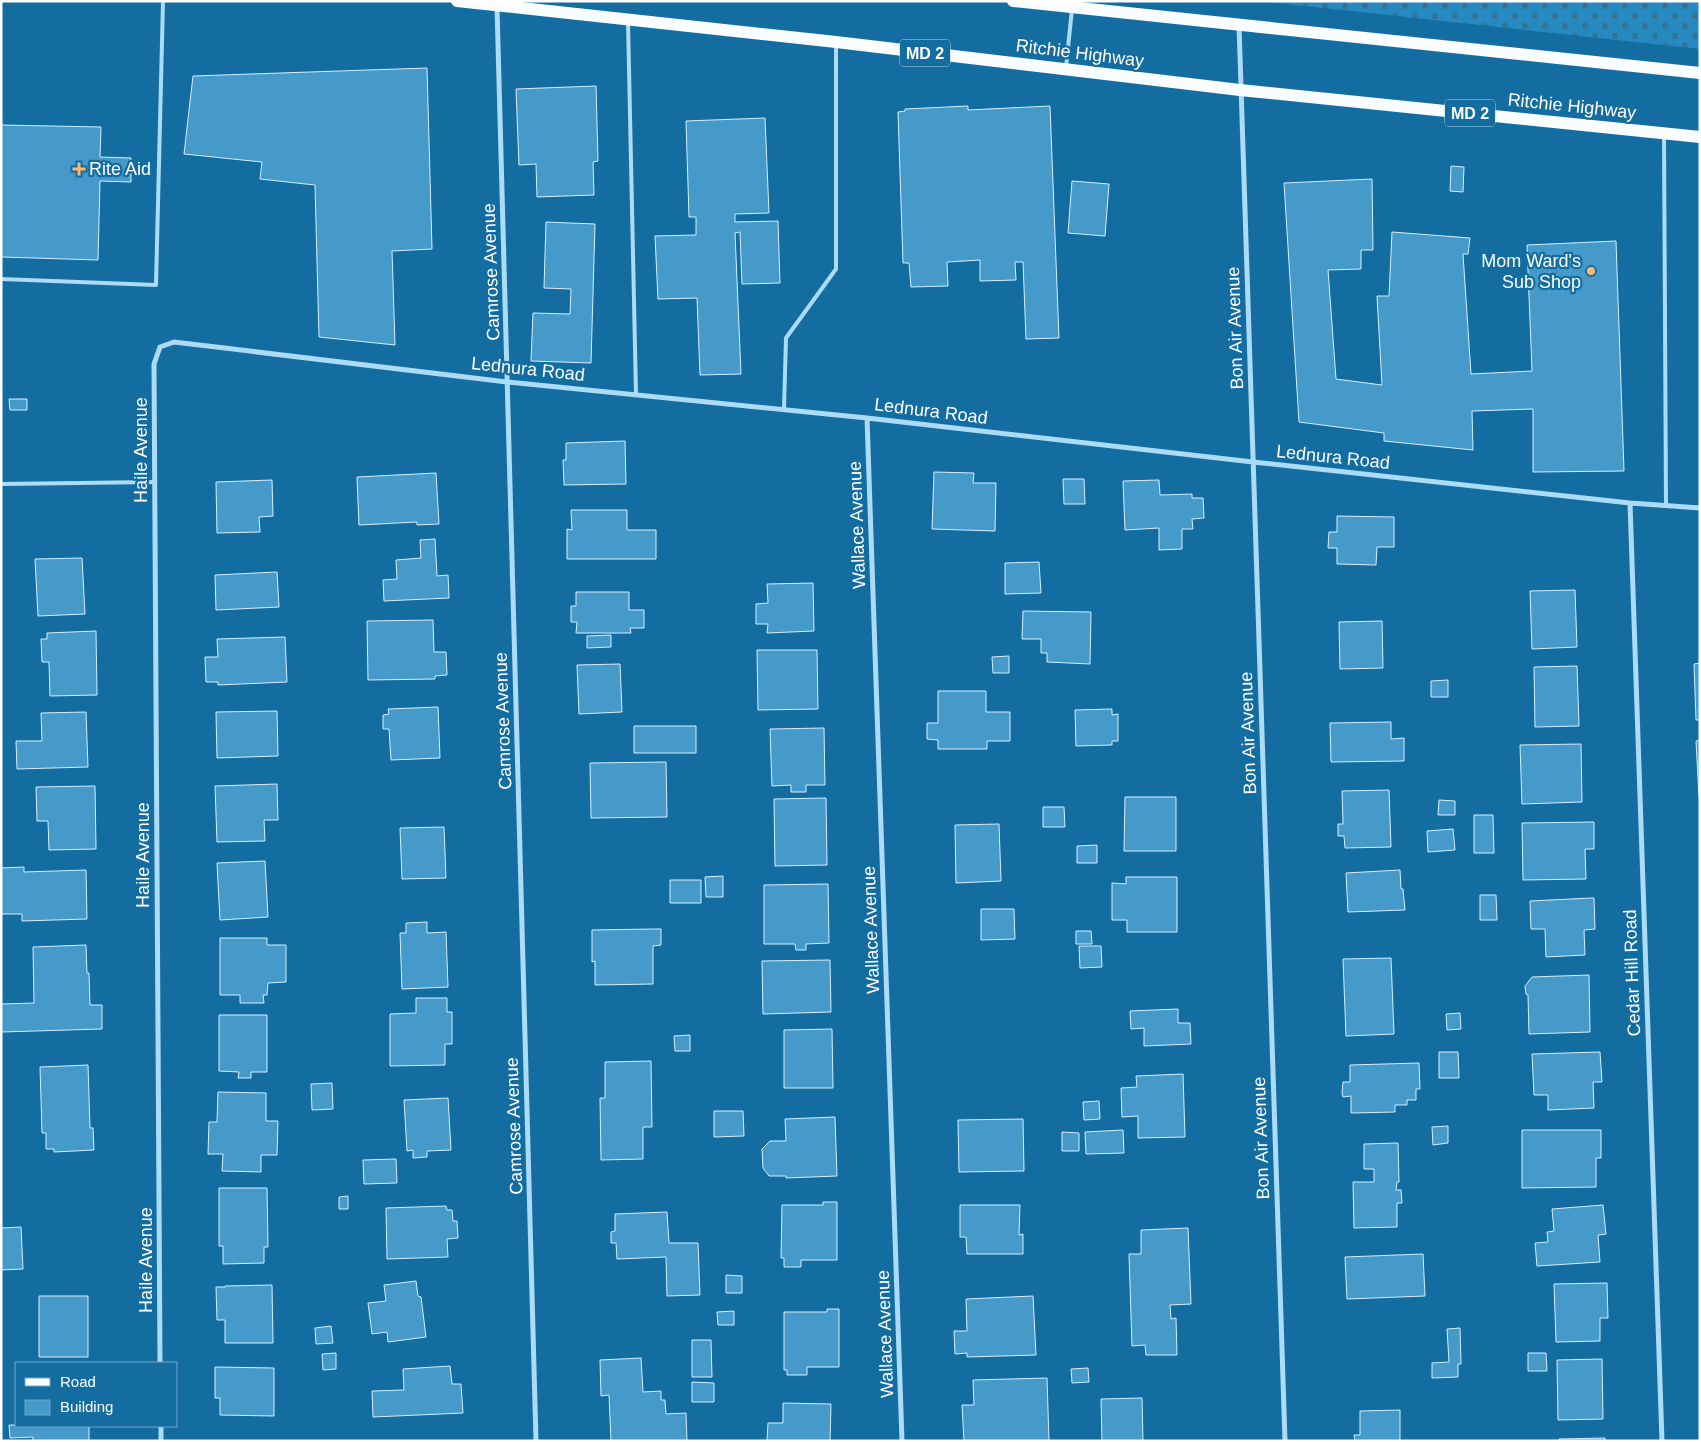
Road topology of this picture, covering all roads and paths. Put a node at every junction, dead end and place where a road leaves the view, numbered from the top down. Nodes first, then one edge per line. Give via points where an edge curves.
1 (163, 1) edge
2 (457, 1) edge
3 (1013, 1) edge
4 (497, 3) edge
5 (1072, 4) edge
6 (628, 20) junction
7 (1239, 25) junction
8 (836, 42) junction
9 (1066, 69) junction
10 (1700, 72) edge
11 (1240, 90) junction
12 (1664, 133) junction
13 (1700, 137) edge
14 (1, 278) edge
15 (160, 347) joint
16 (507, 382) junction
17 (636, 394) junction
18 (784, 409) junction
19 (867, 418) junction
20 (1253, 462) junction
21 (155, 482) junction
22 (1, 484) edge
23 (1630, 503) junction
24 (1666, 506) junction
25 (1700, 508) edge
26 (160, 1362) edge
27 (161, 1427) edge
28 (161, 1441) edge
29 (536, 1441) edge
30 (902, 1441) edge
31 (1285, 1441) edge
32 (1662, 1441) edge

1 - 14 lane via 156,284
2 - 4 main road, Ritchie Highway / MD 2
3 - 5 main road
4 - 6 main road, Ritchie Highway / MD 2
4 - 16 street, Camrose Avenue
5 - 7 main road
5 - 9 lane
6 - 8 main road, Ritchie Highway / MD 2
6 - 17 lane
7 - 10 main road
7 - 11 street, Bon Air Avenue
8 - 9 main road, Ritchie Highway / MD 2
8 - 18 lane via 836,269 786,338
9 - 11 main road, Ritchie Highway / MD 2
11 - 12 main road, Ritchie Highway / MD 2
11 - 20 street, Bon Air Avenue
12 - 13 main road, Ritchie Highway / MD 2
12 - 24 lane
15 - 16 street, Lednura Road via 174,342
15 - 21 street, Haile Avenue via 154,364
16 - 17 street, Lednura Road
16 - 29 street, Camrose Avenue
17 - 18 street, Lednura Road
18 - 19 street, Lednura Road
19 - 20 street, Lednura Road
19 - 30 street, Wallace Avenue
20 - 23 street, Lednura Road
20 - 31 street, Bon Air Avenue
21 - 22 lane
21 - 26 street, Haile Avenue
23 - 24 street, Lednura Road
23 - 32 street, Cedar Hill Road
24 - 25 street, Lednura Road
27 - 28 street

